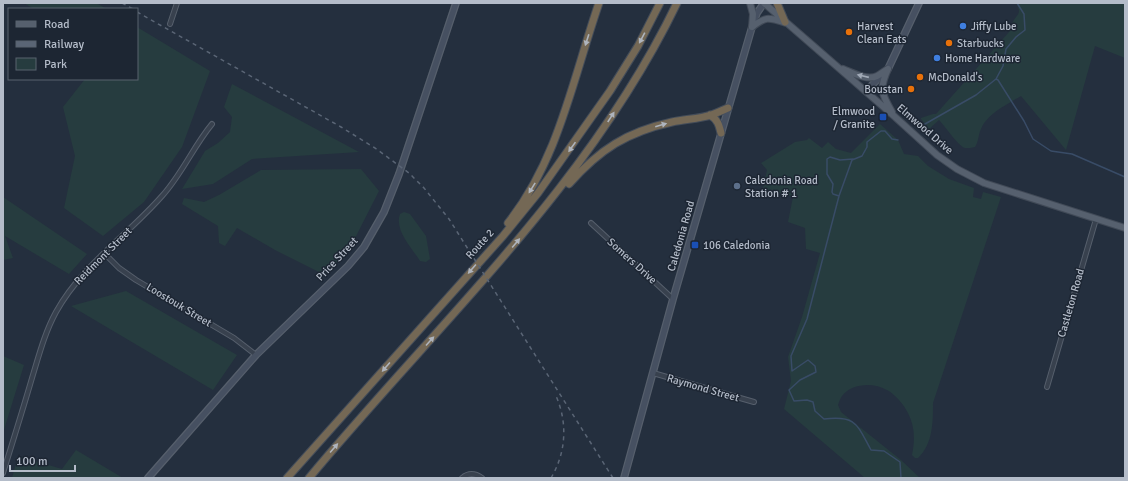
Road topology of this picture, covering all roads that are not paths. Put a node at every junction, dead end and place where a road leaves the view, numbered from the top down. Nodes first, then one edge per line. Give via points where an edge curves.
1 (177, 3) edge
2 (456, 3) edge
3 (599, 3) edge
4 (660, 3) edge
5 (677, 3) edge
6 (750, 3) edge
7 (764, 3) edge
8 (777, 3) edge
9 (918, 3) edge
10 (785, 22) junction
11 (170, 24) dead end
12 (752, 27) junction
13 (837, 66) junction
14 (888, 69) junction
15 (866, 91) junction
16 (728, 108) junction
17 (710, 115) junction
18 (894, 116) junction
19 (212, 124) dead end
20 (721, 133) junction
21 (541, 212) junction
22 (1096, 219) junction
23 (591, 224) dead end
24 (1125, 228) edge
25 (104, 253) junction
26 (485, 256) junction
27 (673, 299) junction
28 (256, 355) junction
29 (653, 373) junction
30 (1047, 387) dead end
31 (754, 402) dead end
32 (3, 473) edge
33 (148, 478) edge
34 (287, 478) edge
35 (309, 478) edge
36 (462, 478) edge
37 (482, 478) edge
38 (624, 478) edge

1 - 11 street
2 - 28 street, Price Street via 384,212 364,247 348,266
3 -> 26 highway via 559,130 543,169
4 -> 26 highway, Route 2 via 626,67 588,124 538,193
21 -> 5 highway via 584,158 611,118
6 - 12 main road
7 - 10 main road, Elmwood Drive
7 - 12 street, Caledonia Road
8 - 10 highway
9 - 14 street
10 - 12 main road via 765,18
10 - 13 main road, Elmwood Drive
12 - 16 street, Caledonia Road
14 -> 13 main road via 868,78
13 - 15 main road, Elmwood Drive
14 - 15 street
14 - 18 main road via 882,91
15 - 18 main road, Elmwood Drive
16 - 17 highway
16 - 20 street, Caledonia Road
17 - 20 highway via 719,124
21 -> 17 highway via 556,200 592,160 618,141 656,126
18 - 22 main road, Elmwood Drive via 937,155 984,183
19 - 25 street, Reidmont Street via 163,196
20 - 27 street, Caledonia Road
35 -> 21 highway
22 - 24 main road, Elmwood Drive
22 - 30 street, Castleton Road
23 - 27 street, Somers Drive
25 - 28 street, Loostouk Street via 136,280 234,338
25 - 32 street, Reidmont Street via 70,289 56,313 45,337
26 -> 34 highway, Route 2
27 - 29 street, Caledonia Road
28 - 33 street, Price Street
29 - 31 street, Raymond Street
29 - 38 street, Caledonia Road
36 - 37 street via 472,474

